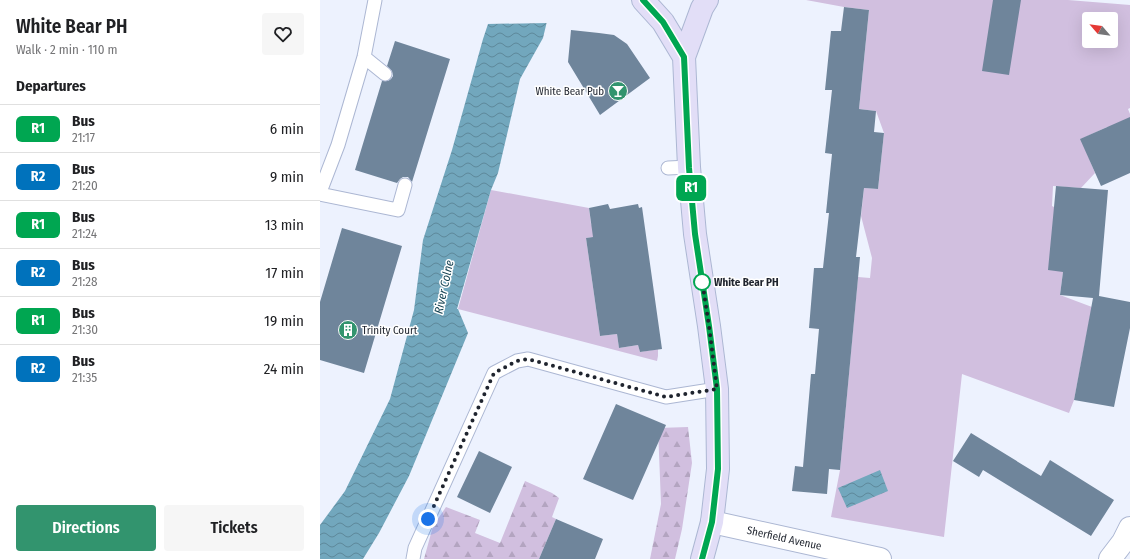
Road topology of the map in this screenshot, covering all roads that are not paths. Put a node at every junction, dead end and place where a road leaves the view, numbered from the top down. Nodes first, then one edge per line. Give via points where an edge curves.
1 (375, 0) edge
2 (643, 0) edge
3 (707, 0) edge
4 (366, 51) junction
5 (684, 57) junction
6 (385, 74) dead end
7 (668, 168) dead end
8 (689, 168) junction
9 (405, 185) dead end
10 (320, 193) edge
11 (717, 389) junction
12 (712, 522) junction
13 (1130, 528) edge
14 (412, 559) edge
15 (702, 559) edge
16 (880, 559) edge
17 (1110, 559) edge

1 - 4 lane
2 - 5 street via 663,22
3 - 5 street
4 - 6 lane
4 - 10 lane via 338,145
5 - 8 street
7 - 8 lane
8 - 11 street via 695,234
9 - 10 lane via 398,210
11 - 12 street via 718,469
11 - 14 lane via 666,397 528,359 517,361 494,373
12 - 15 street
12 - 16 street, Sherfield Avenue
13 - 17 street

